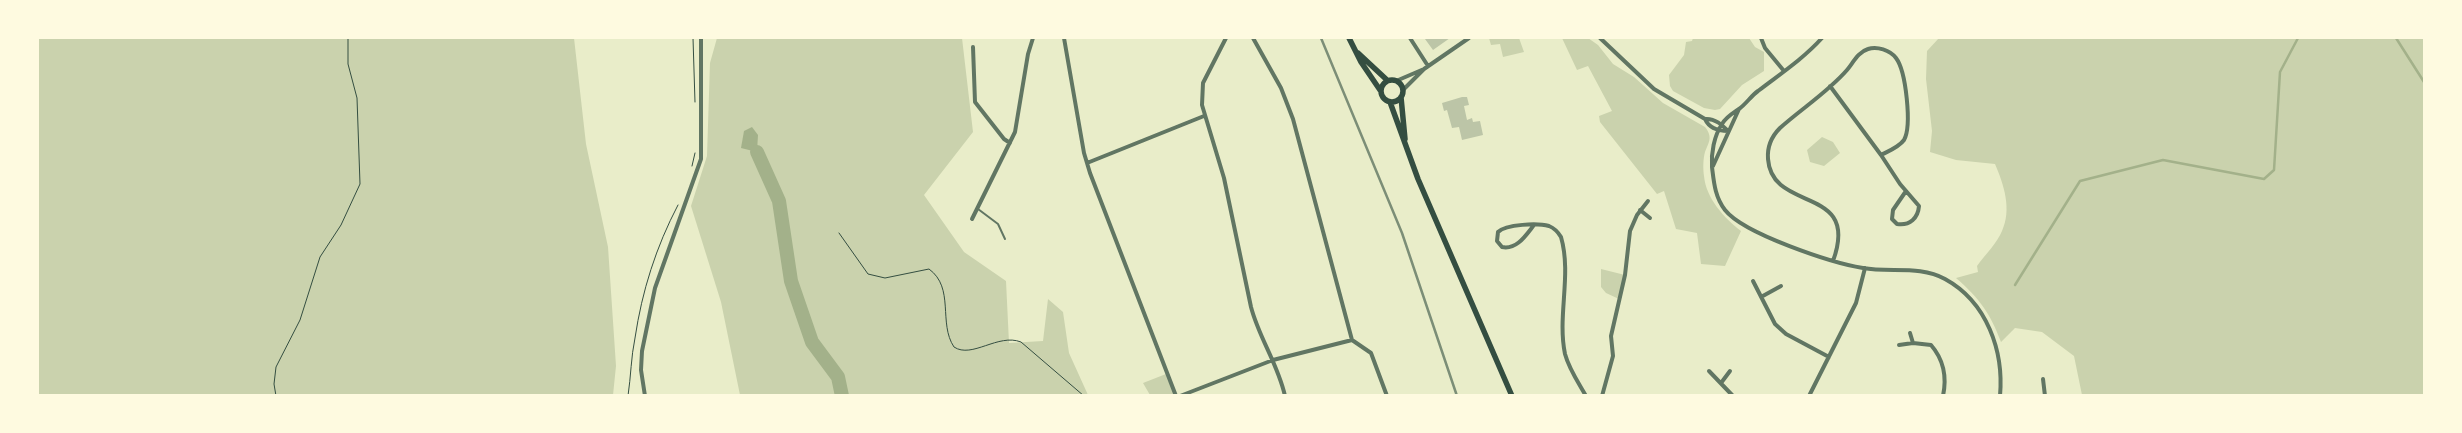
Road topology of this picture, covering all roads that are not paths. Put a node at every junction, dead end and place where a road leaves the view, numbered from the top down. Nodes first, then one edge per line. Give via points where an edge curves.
1 (701, 38) edge
2 (1033, 38) edge
3 (1064, 38) edge
4 (1226, 38) edge
5 (1253, 38) edge
6 (1349, 38) edge
7 (1410, 38) edge
8 (1469, 38) edge
9 (1600, 38) edge
10 (1762, 38) edge
11 (1822, 38) edge
12 (974, 47) dead end
13 (1357, 52) junction
14 (1426, 68) junction
15 (1784, 71) junction
16 (1387, 80) junction
17 (1396, 80) junction
18 (1830, 86) junction
19 (1380, 90) junction
20 (1403, 90) junction
21 (1401, 97) junction
22 (1390, 102) junction
23 (1739, 109) junction
24 (1204, 116) junction
25 (1720, 127) junction
26 (1728, 131) junction
27 (1405, 141) junction
28 (1010, 143) junction
29 (1881, 154) junction
30 (1087, 163) junction
31 (1712, 168) junction
32 (1906, 191) junction
33 (1648, 201) dead end
34 (978, 209) junction
35 (1640, 210) junction
36 (1650, 218) dead end
37 (972, 219) dead end
38 (1534, 225) junction
39 (1005, 239) dead end
40 (1833, 261) junction
41 (1865, 268) junction
42 (1753, 281) dead end
43 (1781, 286) dead end
44 (1761, 297) junction
45 (1910, 333) dead end
46 (1352, 340) junction
47 (1913, 343) junction
48 (1899, 345) dead end
49 (1829, 357) junction
50 (1273, 360) junction
51 (1709, 371) dead end
52 (1730, 371) dead end
53 (2043, 379) dead end
54 (1721, 383) junction
55 (645, 396) edge
56 (1176, 396) edge
57 (1180, 396) edge
58 (1285, 396) edge
59 (1387, 396) edge
60 (1512, 396) edge
61 (1586, 396) edge
62 (1602, 396) edge
63 (1733, 396) edge
64 (1810, 396) edge
65 (1943, 396) edge
66 (2000, 396) edge
67 (2045, 396) edge

1 - 55 street via 701,159 655,288 642,351
2 - 28 street via 1019,118
3 - 30 street
4 - 24 street via 1203,83
5 - 46 street via 1281,88 1293,119
6 - 13 main road
7 - 14 street
8 - 14 street
9 - 25 street via 1666,98 1705,119 1707,124
10 - 15 street via 1765,48
11 - 15 street
12 - 28 street via 975,102
13 - 16 main road
13 - 19 main road
14 - 17 street
14 - 20 street
15 - 23 street
16 - 17 main road
16 - 19 main road
17 - 20 main road
18 - 29 street
18 - 29 street via 1869,48 1885,50 1897,59 1906,96 1907,132 1900,145
18 - 40 street via 1772,136 1768,158 1772,174 1780,186 1819,204 1832,214 1839,233
19 - 22 main road via 1384,100
20 - 21 main road
21 - 22 main road
21 - 27 main road
22 - 27 main road
23 - 25 street via 1728,115
23 - 26 street
24 - 30 street
24 - 50 street via 1224,178 1251,308 1263,343
25 - 26 street
25 - 31 street via 1711,157
26 - 31 street
27 - 60 main road via 1418,179
28 - 34 street
29 - 32 street
30 - 56 street
31 - 40 street via 1718,198 1732,218 1746,227
32 - 32 street via 1918,202 1919,212 1912,221 1902,225 1895,222 1892,215
33 - 35 street
34 - 37 street
34 - 39 lane via 998,224
35 - 36 street
35 - 62 street via 1630,231 1611,336 1613,356
38 - 38 street via 1502,228 1496,234 1497,241 1502,247 1512,247
38 - 61 street via 1549,226 1561,237 1566,299 1562,322 1565,353
40 - 41 street
41 - 49 street via 1856,303
41 - 66 street via 1928,272 1944,278 1963,292 1993,335 2001,371
42 - 44 street
43 - 44 street
44 - 49 street via 1775,324 1786,334
45 - 47 street
46 - 50 street
46 - 59 street via 1371,353
47 - 48 street
47 - 65 street via 1931,345 1940,355 1946,382
49 - 64 street
50 - 57 street
50 - 58 street
51 - 54 street
52 - 54 street
53 - 67 street
54 - 63 street

